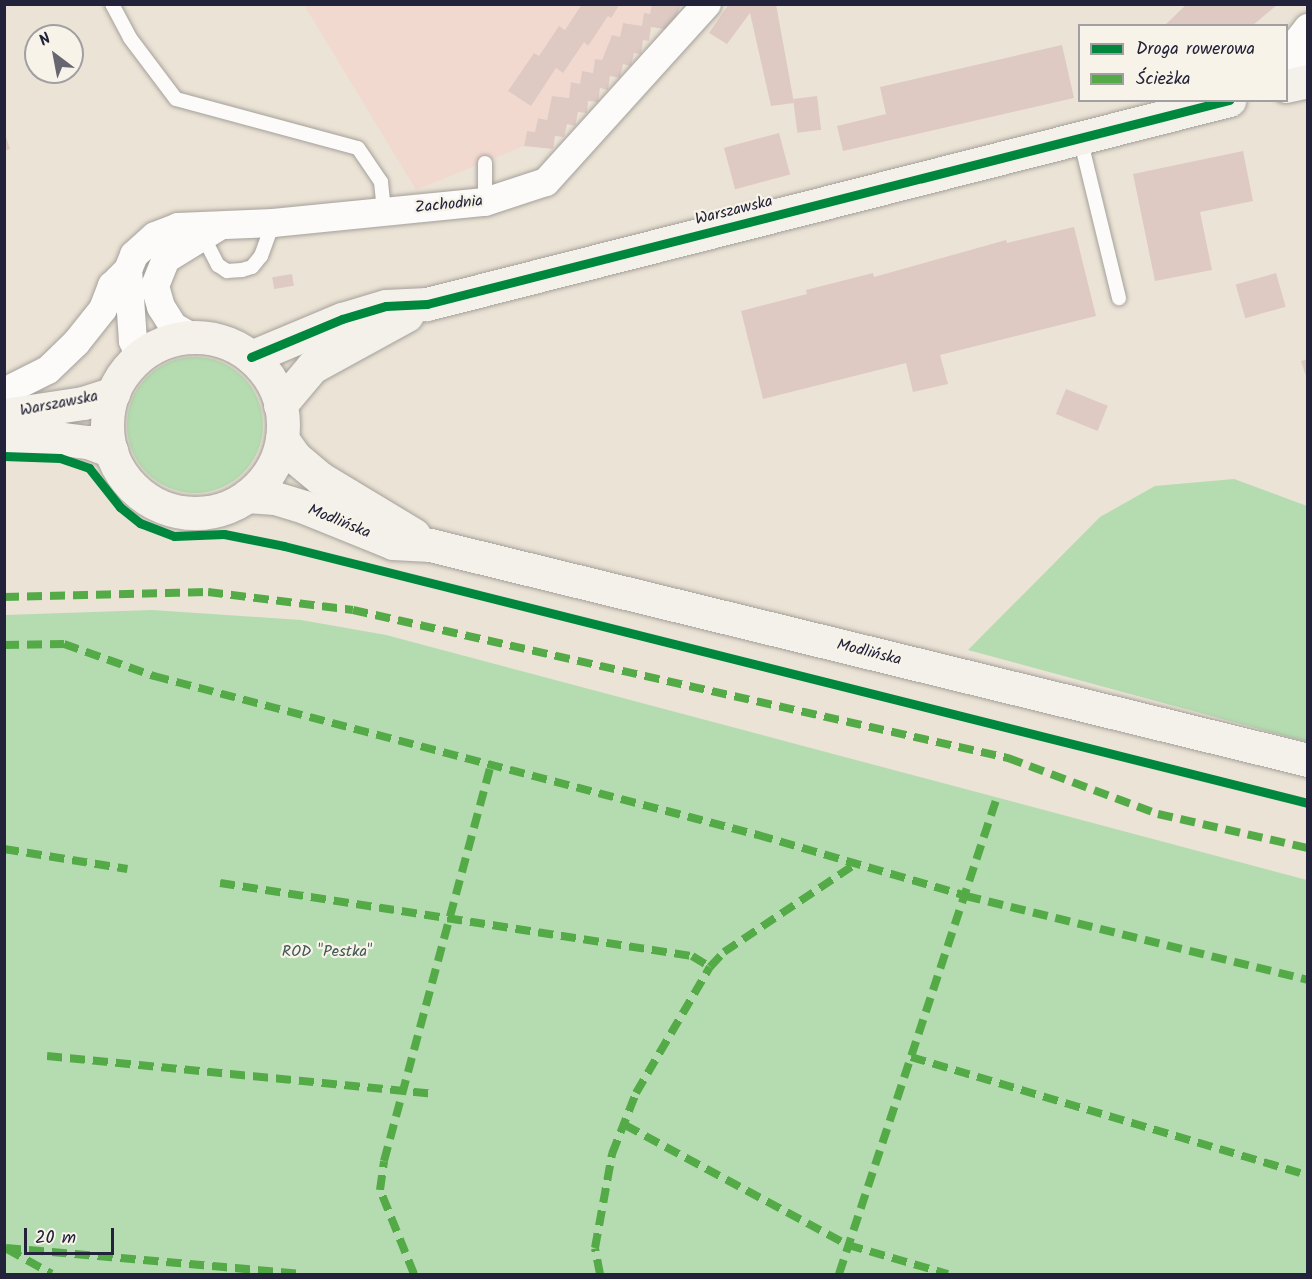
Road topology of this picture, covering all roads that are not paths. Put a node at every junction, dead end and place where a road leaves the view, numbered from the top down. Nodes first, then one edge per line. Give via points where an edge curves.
1 (112, 4) edge
2 (707, 4) edge
3 (1308, 18) edge
4 (1308, 27) edge
5 (1288, 33) edge
6 (1299, 83) edge
7 (1217, 102) edge
8 (1186, 107) edge
9 (1080, 138) junction
10 (485, 163) dead end
11 (486, 202) junction
12 (384, 212) junction
13 (273, 223) junction
14 (211, 231) junction
15 (128, 270) junction
16 (1119, 298) dead end
17 (427, 304) junction
18 (192, 337) junction
19 (140, 356) junction
20 (251, 357) junction
21 (4, 392) edge
22 (113, 393) junction
23 (280, 405) junction
24 (4, 415) edge
25 (4, 438) edge
26 (282, 439) junction
27 (111, 451) junction
28 (247, 496) junction
29 (430, 545) junction
30 (1308, 760) edge

1 - 12 lane via 130,38 176,99 358,148 381,182
2 - 11 street, Zachodnia via 546,182
3 - 5 street
4 - 6 street via 1297,42
7 - 8 main road, Warszawska
8 - 9 main road, Warszawska
9 - 16 lane
9 - 17 main road, Warszawska
10 - 11 lane
11 - 12 street, Zachodnia
12 - 13 street, Zachodnia
13 - 14 street, Zachodnia
13 - 14 lane via 261,256 252,267 242,270 227,271 218,265
14 - 15 street, Zachodnia via 178,227 154,236 134,255
14 - 18 street, Zachodnia via 166,259 155,286 161,307 173,326
15 - 19 street via 133,341
15 - 21 street, Zachodnia via 112,286 103,309 90,326 48,370
17 - 20 main road, Warszawska via 386,306 342,319
17 - 23 main road, Warszawska via 312,367
18 - 19 main road via 161,344
18 - 20 main road via 231,345
19 - 22 main road
20 - 23 main road via 267,374
22 - 24 main road, Warszawska via 83,403
22 - 27 main road via 107,414
23 - 26 main road
25 - 27 main road, Warszawska via 88,442
26 - 28 main road via 264,480
26 - 29 main road, Modlińska via 296,458 320,478
27 - 28 main road via 125,479 161,507 205,513
28 - 29 main road, Modlińska via 294,504 393,543
29 - 30 main road, Modlińska

